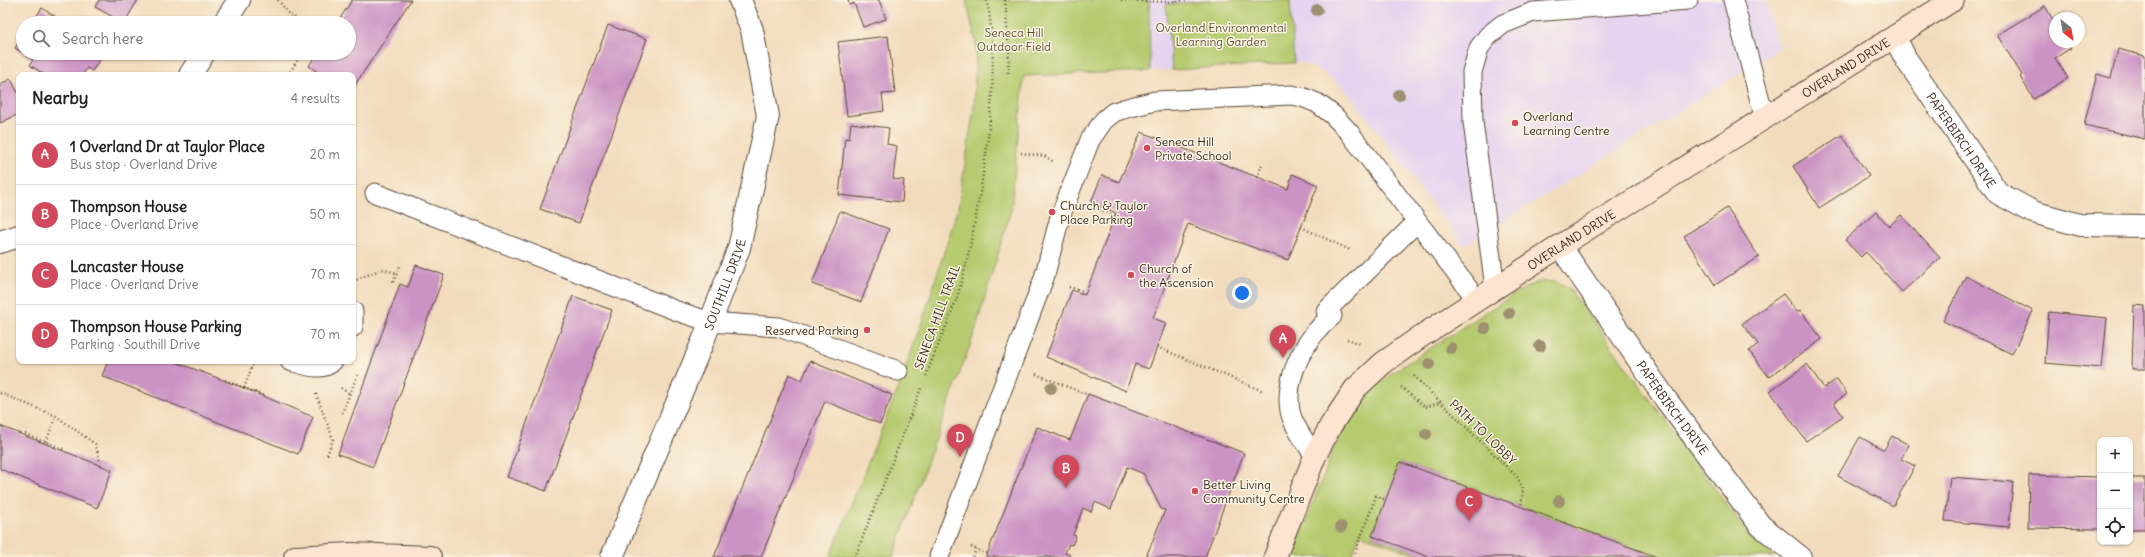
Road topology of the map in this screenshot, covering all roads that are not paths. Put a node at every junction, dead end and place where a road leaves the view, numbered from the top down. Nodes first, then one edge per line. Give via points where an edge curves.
1 (239, 0) edge
2 (740, 0) edge
3 (1688, 0) edge
4 (1733, 0) edge
5 (1953, 0) edge
6 (229, 16) edge
7 (1895, 38) junction
8 (200, 60) edge
9 (192, 72) edge
10 (1765, 119) junction
11 (375, 193) dead end
12 (1417, 222) junction
13 (2145, 226) edge
14 (16, 237) edge
15 (0, 242) edge
16 (1560, 246) junction
17 (1486, 294) junction
18 (710, 322) junction
19 (301, 364) edge
20 (327, 364) edge
21 (898, 371) dead end
22 (1315, 456) junction
23 (295, 557) edge
24 (430, 557) edge
25 (612, 557) edge
26 (939, 557) edge
27 (1275, 557) edge
28 (1800, 557) edge

1 - 6 street
2 - 18 street, SOUTHILL DRIVE via 752,30 768,116 739,248
3 - 17 lane via 1533,12 1503,24 1479,48 1472,72 1473,115
4 - 10 lane
5 - 7 street, OVERLAND DRIVE
7 - 10 street, OVERLAND DRIVE
7 - 13 street, PAPERBIRCH DRIVE via 1906,59 1998,192 2033,212 2080,225
8 - 9 street
10 - 16 street, OVERLAND DRIVE
11 - 18 lane
12 - 17 lane
12 - 22 lane via 1326,311 1332,316 1308,342 1298,361 1292,381 1290,402 1293,419
12 - 26 lane via 1344,125 1321,106 1306,98 1297,95 1274,95 1155,101 1114,112 1104,120 1090,140 1060,217 1047,270
14 - 15 street
16 - 17 street, OVERLAND DRIVE
16 - 28 street, PAPERBIRCH DRIVE via 1667,401 1760,525
17 - 22 street, OVERLAND DRIVE via 1393,355 1361,382 1349,397
18 - 21 lane via 779,327
18 - 25 street, SOUTHILL DRIVE
19 - 20 lane via 318,368
22 - 27 street, OVERLAND DRIVE
23 - 24 street via 350,554

